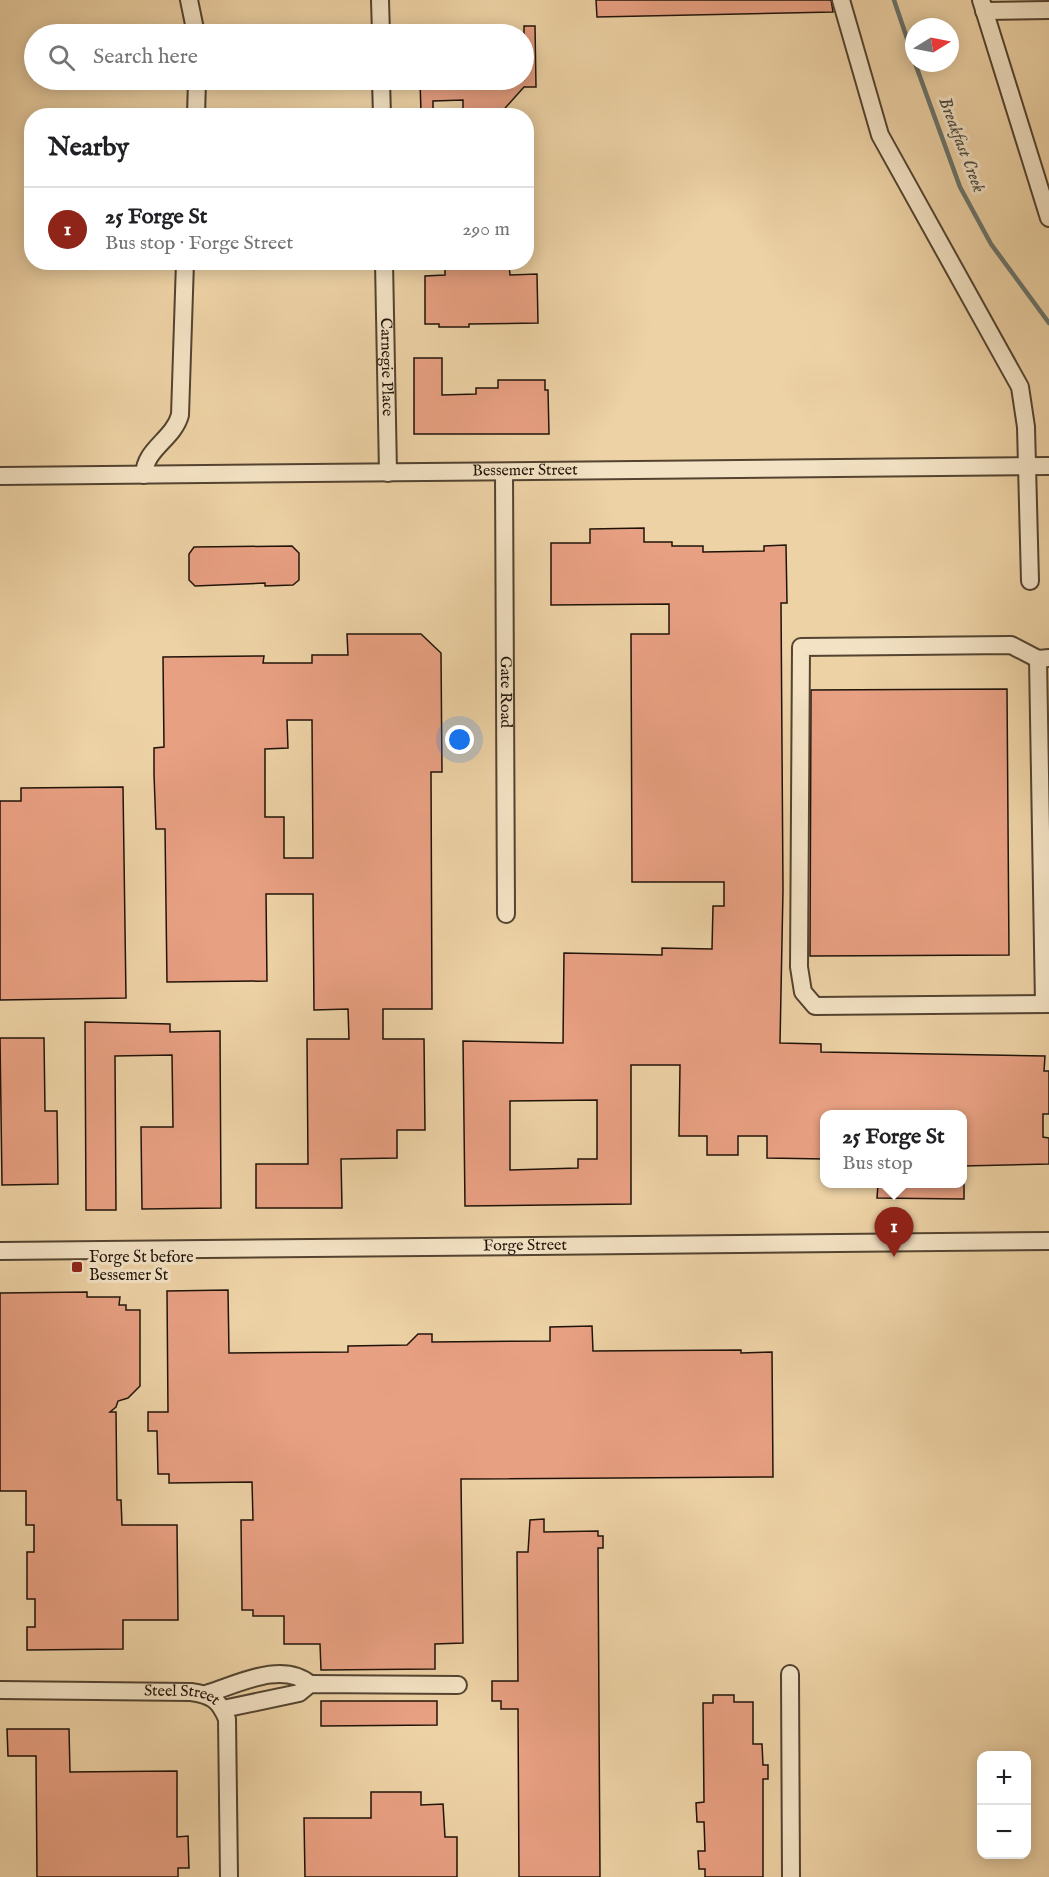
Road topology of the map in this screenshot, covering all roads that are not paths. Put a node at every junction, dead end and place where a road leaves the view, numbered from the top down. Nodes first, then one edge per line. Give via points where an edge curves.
1 (189, 0) edge
2 (380, 0) edge
3 (841, 0) edge
4 (982, 5) edge
5 (1049, 10) edge
6 (194, 24) edge
7 (381, 24) edge
8 (197, 90) edge
9 (381, 90) edge
10 (196, 108) edge
11 (382, 108) edge
12 (1049, 218) edge
13 (185, 270) edge
14 (384, 270) edge
15 (1027, 466) junction
16 (1049, 466) edge
17 (504, 472) junction
18 (388, 473) junction
19 (144, 475) junction
20 (0, 476) edge
21 (1030, 581) dead end
22 (1045, 661) edge
23 (506, 914) dead end
24 (1047, 1004) edge
25 (1049, 1241) edge
26 (0, 1251) edge
27 (790, 1674) dead end
28 (309, 1684) junction
29 (458, 1685) dead end
30 (0, 1690) edge
31 (206, 1694) junction
32 (223, 1709) junction
33 (229, 1877) edge
34 (791, 1877) edge

1 - 6 street
2 - 7 street
3 - 15 street via 880,135 1020,387 1025,406
4 - 5 street
4 - 12 street
8 - 10 street
9 - 11 street
13 - 19 street via 180,415 174,430 149,455
14 - 18 street, Carnegie Place
15 - 16 street, Bessemer Street
15 - 17 street, Bessemer Street
15 - 21 street
17 - 18 street, Bessemer Street
17 - 23 street, Gate Road
18 - 19 street, Bessemer Street
19 - 20 street, Bessemer Street
22 - 24 street
22 - 24 street via 1011,645 801,647 799,967 803,992 815,1006
25 - 26 street, Forge Street
27 - 34 street
28 - 29 street
28 - 31 street via 302,1677 275,1674
28 - 32 street via 299,1694
30 - 31 street, Steel Street
31 - 32 street, Steel Street via 218,1700
32 - 33 street, Steel Street via 227,1719

